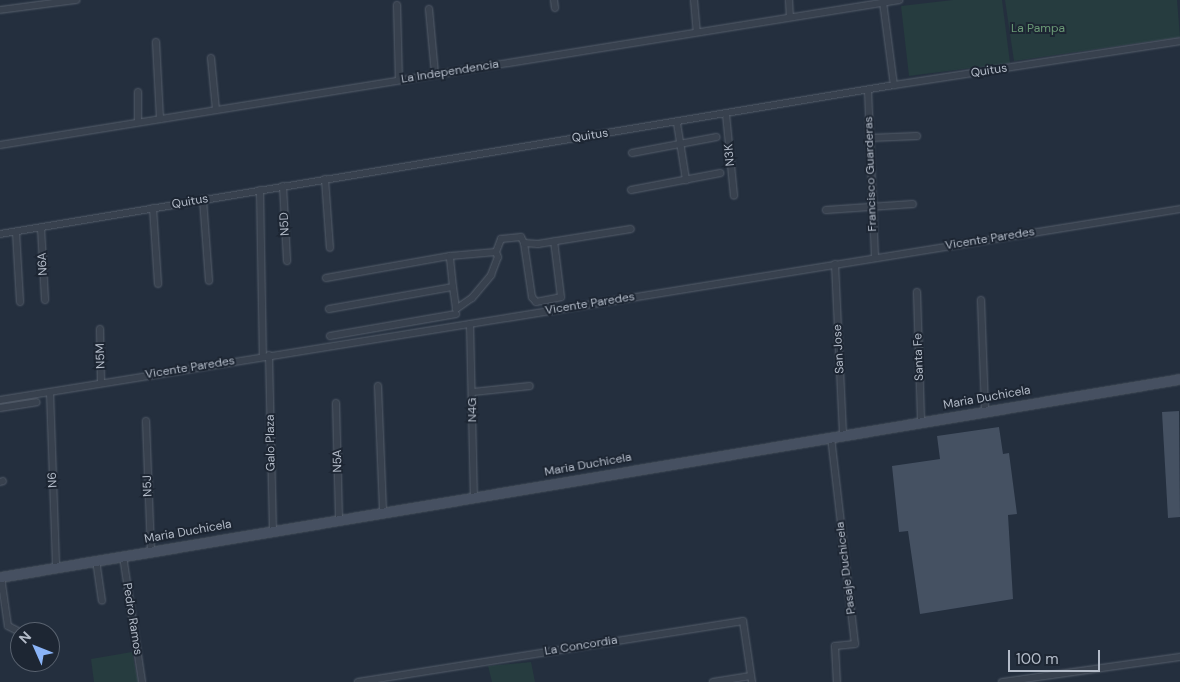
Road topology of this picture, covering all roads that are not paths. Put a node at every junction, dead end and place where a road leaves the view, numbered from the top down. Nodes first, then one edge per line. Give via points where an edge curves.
1 (76, 0) edge
2 (554, 0) edge
3 (694, 0) edge
4 (789, 0) edge
5 (899, 0) edge
6 (883, 2) junction
7 (397, 5) dead end
8 (555, 8) dead end
9 (429, 9) dead end
10 (0, 10) edge
11 (790, 17) junction
12 (697, 32) junction
13 (156, 42) dead end
14 (1180, 42) edge
15 (211, 58) dead end
16 (435, 74) junction
17 (399, 80) junction
18 (894, 85) junction
19 (868, 90) junction
20 (138, 92) dead end
21 (216, 110) junction
22 (726, 114) junction
23 (160, 119) junction
24 (138, 122) junction
25 (677, 122) junction
26 (917, 136) dead end
27 (717, 137) dead end
28 (870, 138) junction
29 (680, 144) junction
30 (0, 145) edge
31 (632, 153) dead end
32 (720, 173) dead end
33 (325, 179) junction
34 (686, 180) junction
35 (283, 186) junction
36 (260, 190) junction
37 (631, 190) dead end
38 (734, 196) dead end
39 (203, 199) junction
40 (913, 204) dead end
41 (873, 205) junction
42 (153, 208) junction
43 (1180, 209) edge
44 (826, 210) dead end
45 (41, 228) junction
46 (631, 229) dead end
47 (16, 232) junction
48 (0, 234) edge
49 (554, 241) junction
50 (524, 243) junction
51 (330, 248) dead end
52 (496, 252) junction
53 (450, 256) junction
54 (875, 258) junction
55 (287, 261) dead end
56 (835, 264) junction
57 (326, 278) dead end
58 (209, 280) dead end
59 (158, 284) dead end
60 (453, 287) junction
61 (917, 292) dead end
62 (46, 300) dead end
63 (981, 300) dead end
64 (20, 302) dead end
65 (329, 309) dead end
66 (456, 312) junction
67 (470, 324) junction
68 (458, 326) junction
69 (100, 329) dead end
70 (330, 336) dead end
71 (266, 356) junction
72 (1180, 379) edge
73 (102, 383) junction
74 (378, 386) dead end
75 (530, 386) dead end
76 (50, 392) junction
77 (473, 392) junction
78 (0, 400) edge
79 (37, 402) dead end
80 (336, 403) dead end
81 (0, 408) edge
82 (985, 411) junction
83 (146, 421) dead end
84 (921, 422) junction
85 (843, 435) junction
86 (831, 437) junction
87 (474, 497) junction
88 (383, 512) junction
89 (339, 519) junction
90 (273, 530) junction
91 (151, 551) junction
92 (123, 556) junction
93 (96, 560) junction
94 (56, 567) junction
95 (0, 577) edge
96 (102, 601) dead end
97 (10, 627) edge
98 (1180, 656) edge
99 (751, 679) edge
100 (142, 682) edge
101 (358, 682) edge
102 (713, 682) edge
103 (837, 682) edge
104 (1002, 682) edge

1 - 10 street
2 - 8 street
3 - 12 street
4 - 11 street
5 - 6 street, La Independencia
6 - 11 street, La Independencia
6 - 18 street
7 - 17 street
9 - 16 street
11 - 12 street, La Independencia
12 - 16 street, La Independencia
13 - 23 street
14 - 18 street, Quitus
15 - 21 street
16 - 17 street, La Independencia
17 - 21 street, La Independencia
18 - 19 street, Quitus
19 - 22 street, Quitus
19 - 28 street, Francisco Guarderas
20 - 24 street
21 - 23 street, La Independencia
22 - 25 street, Quitus
22 - 38 street, N3K
23 - 24 street, La Independencia
24 - 30 street, La Independencia
25 - 29 street
25 - 33 street, Quitus
26 - 28 street
27 - 29 street
28 - 41 street, Francisco Guarderas
29 - 31 street
29 - 34 street
32 - 34 street
33 - 35 street, Quitus
33 - 51 street
34 - 37 street
35 - 36 street, Quitus
35 - 55 street, N5D
36 - 39 street, Quitus
36 - 71 street, Galo Plaza
39 - 42 street, Quitus
39 - 58 street
40 - 41 street
41 - 44 street
41 - 54 street, Francisco Guarderas
42 - 45 street, Quitus
42 - 59 street
43 - 54 street, Vicente Paredes
45 - 47 street, Quitus
45 - 62 street, N6A
46 - 49 street
47 - 48 street, Quitus
47 - 64 street
49 - 50 street
49 - 50 street via 561,297 536,302 532,297
50 - 52 street via 521,236 501,239
52 - 53 street
52 - 66 street via 498,257 491,275
53 - 57 street
53 - 60 street
54 - 56 street, Vicente Paredes
56 - 67 street, Vicente Paredes
56 - 85 street, San Jose
60 - 65 street
60 - 66 street
61 - 84 street, Santa Fe
63 - 82 street
66 - 68 street
66 - 70 street
67 - 68 street, Vicente Paredes
67 - 77 street, N4G
68 - 71 street, Vicente Paredes
69 - 73 street, N5M
71 - 73 street, Vicente Paredes
71 - 90 street, Galo Plaza
72 - 82 main road, Maria Duchicela
73 - 76 street, Vicente Paredes
74 - 88 street
75 - 77 street
76 - 78 street, Vicente Paredes
76 - 94 street, N6
77 - 87 street, N4G
79 - 81 street
80 - 89 street, N5A
82 - 84 main road, Maria Duchicela
83 - 91 street, N5J
84 - 85 main road, Maria Duchicela
85 - 86 main road, Maria Duchicela
86 - 87 main road, Maria Duchicela
86 - 103 street, Pasaje Duchicela via 856,644 835,646
87 - 88 main road, Maria Duchicela
88 - 89 main road, Maria Duchicela
89 - 90 main road, Maria Duchicela
90 - 91 main road, Maria Duchicela
91 - 92 main road, Maria Duchicela
92 - 93 main road, Maria Duchicela
92 - 100 street, Pedro Ramos
93 - 94 main road, Maria Duchicela
93 - 96 street
94 - 95 main road, Maria Duchicela
95 - 97 street
98 - 104 street
99 - 101 street, La Concordia via 743,621
99 - 102 street

